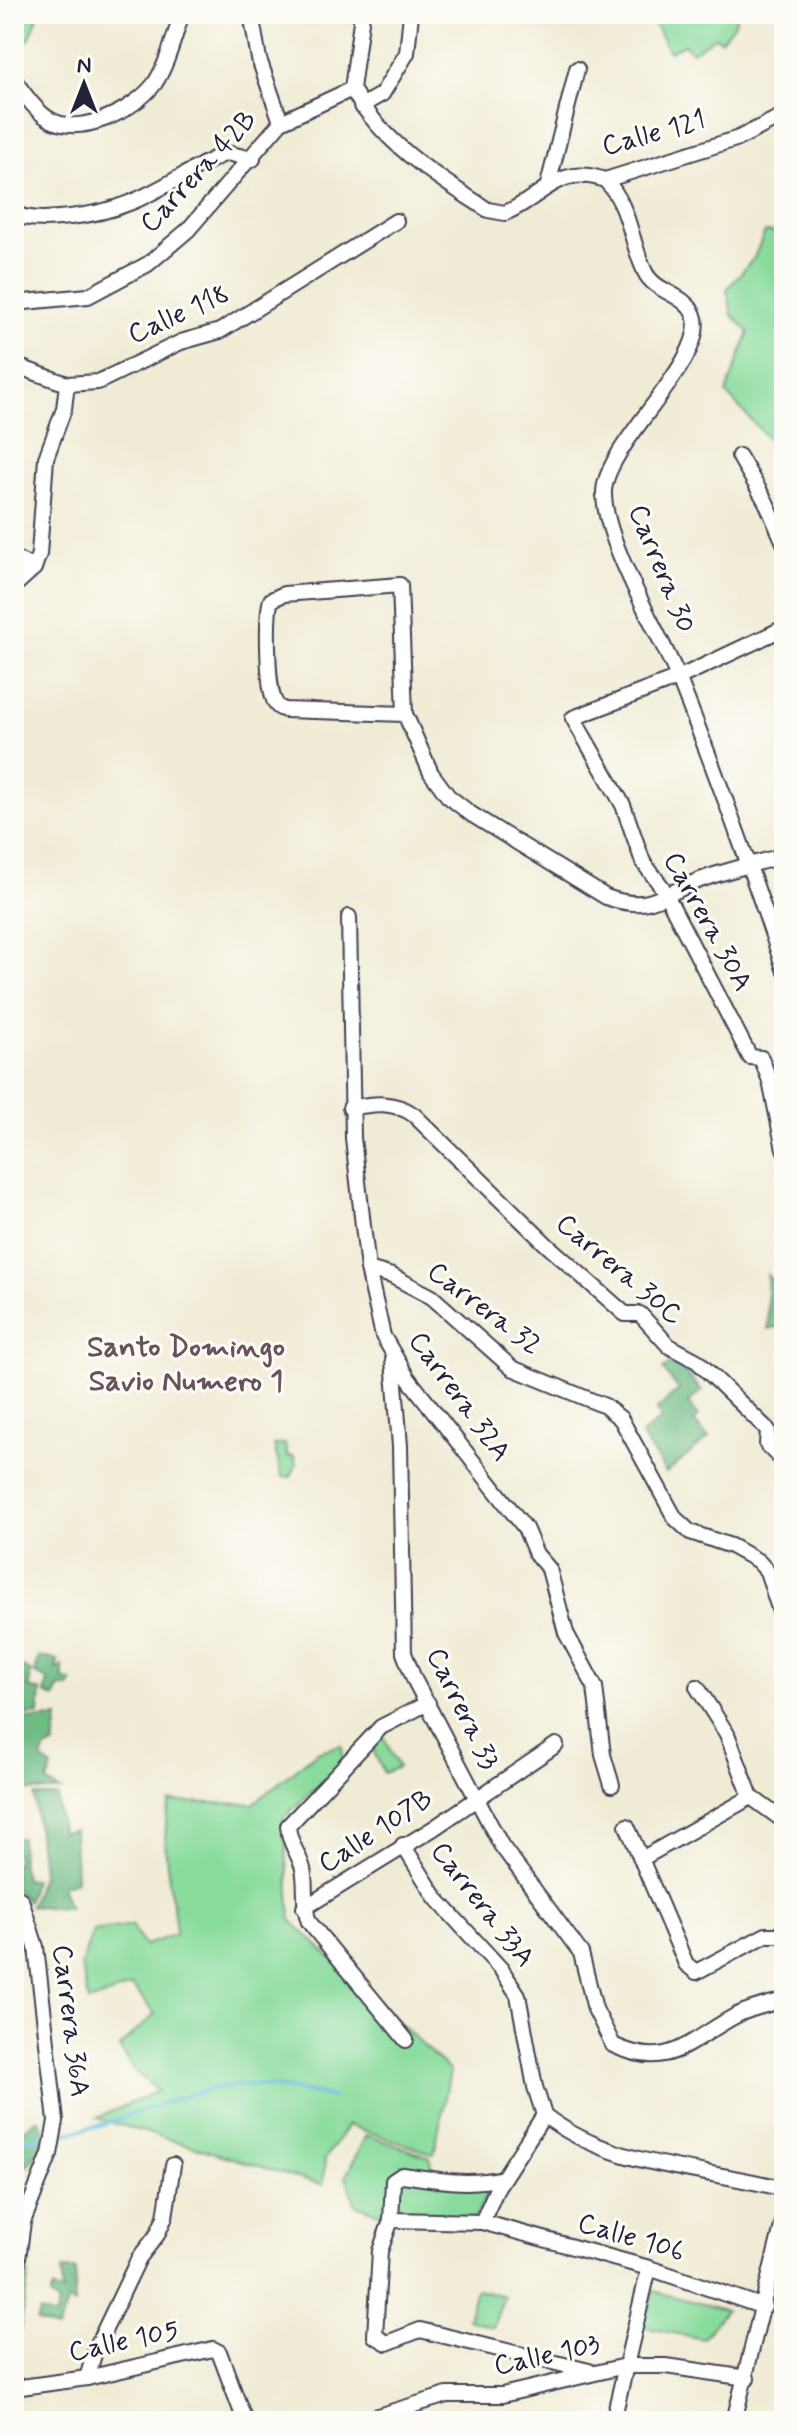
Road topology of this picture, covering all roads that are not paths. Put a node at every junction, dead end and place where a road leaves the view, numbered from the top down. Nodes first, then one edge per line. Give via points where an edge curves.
1 (182, 14) edge
2 (251, 14) edge
3 (362, 14) edge
4 (411, 14) edge
5 (577, 69) dead end
6 (14, 80) edge
7 (352, 89) junction
8 (361, 106) junction
9 (784, 115) edge
10 (281, 122) junction
11 (253, 159) junction
12 (605, 180) junction
13 (548, 185) junction
14 (14, 214) edge
15 (396, 221) dead end
16 (14, 303) edge
17 (14, 365) edge
18 (67, 384) junction
19 (739, 456) dead end
20 (784, 543) edge
21 (14, 558) edge
22 (34, 568) junction
23 (14, 586) edge
24 (784, 628) edge
25 (678, 678) junction
26 (405, 714) junction
27 (784, 855) edge
28 (751, 866) junction
29 (659, 900) junction
30 (349, 917) dead end
31 (784, 969) edge
32 (350, 1108) junction
33 (784, 1149) edge
34 (368, 1269) junction
35 (393, 1356) junction
36 (784, 1462) edge
37 (784, 1624) edge
38 (697, 1687) dead end
39 (428, 1703) junction
40 (556, 1745) dead end
41 (612, 1785) dead end
42 (751, 1797) junction
43 (475, 1798) junction
44 (784, 1821) edge
45 (627, 1826) dead end
46 (403, 1845) junction
47 (643, 1858) junction
48 (17, 1898) edge
49 (304, 1908) junction
50 (784, 1935) edge
51 (784, 2000) edge
52 (406, 2040) dead end
53 (544, 2115) junction
54 (173, 2165) dead end
55 (503, 2178) junction
56 (784, 2189) edge
57 (784, 2218) edge
58 (391, 2220) junction
59 (482, 2220) junction
60 (649, 2268) junction
61 (14, 2288) edge
62 (764, 2307) junction
63 (625, 2366) junction
64 (593, 2372) junction
65 (87, 2378) junction
66 (747, 2378) junction
67 (14, 2388) edge
68 (245, 2421) edge
69 (361, 2421) edge
70 (613, 2421) edge
71 (734, 2421) edge

1 - 6 street via 154,83 130,106 97,121 69,126 49,120
2 - 10 street via 259,59
3 - 7 street
4 - 8 street via 407,53 378,98
5 - 13 street
7 - 8 street, Calle 121
7 - 10 street, Carrera 42B
8 - 13 street, Calle 121 via 399,149 488,210 505,213 520,207
9 - 12 street, Calle 121 via 739,138
10 - 11 street, Carrera 42B
11 - 14 street via 226,153 123,208 54,218
11 - 16 street, Carrera 42B via 188,230 148,264 88,296
12 - 13 street, Calle 121 via 587,173
12 - 25 street, Carrera 30 via 619,194 646,276 694,314 696,327 681,364 610,470 603,493 613,537
15 - 18 street, Calle 118 via 220,331 181,342 98,382
17 - 18 street, Calle 118
18 - 22 street via 46,458
19 - 20 street
21 - 22 street
22 - 23 street
24 - 25 street
25 - 28 street, Carrera 30
25 - 29 street, Carrera 30A via 573,718 623,805 643,862 662,887
26 - 26 street via 400,585 284,594 271,600 274,701 285,710
26 - 29 street via 431,773 471,814 606,897 623,903
27 - 28 street
28 - 29 street via 699,880
28 - 31 street, Carrera 30
29 - 33 street, Carrera 30A via 750,1057 761,1058
30 - 32 street, Carrera 32A
32 - 34 street, Carrera 32A
32 - 36 street, Carrera 30C via 388,1103 414,1115 587,1282 625,1314 640,1314 669,1346 697,1361 768,1430 767,1445
34 - 35 street, Carrera 32A via 383,1336
34 - 37 street, Carrera 32 via 432,1297 512,1368 605,1406 621,1419 675,1518 690,1532 731,1546 767,1571
35 - 39 street, Carrera 33 via 400,1446 401,1624 404,1653
35 - 41 street, Carrera 32A via 525,1528 549,1569 566,1633 595,1687
38 - 42 street via 727,1734
39 - 43 street, Carrera 33
39 - 49 street via 381,1727 288,1826 291,1849 304,1872
40 - 43 street, Calle 107B
42 - 44 street
42 - 47 street
43 - 46 street, Calle 107B
43 - 51 street, Carrera 33 via 501,1845 581,1953 595,2009 613,2045 640,2055 675,2054 740,2013
45 - 47 street
46 - 49 street, Calle 107B
46 - 53 street, Carrera 33A via 436,1898 518,1995
47 - 50 street via 686,1964 696,1972 766,1935
48 - 61 street, Carrera 36A via 36,1947 56,2121 50,2154 23,2222
49 - 52 street via 327,1948
53 - 55 street
53 - 56 street via 573,2133 674,2170
54 - 65 street via 165,2217 139,2258
55 - 58 street via 473,2184 397,2176
55 - 59 street
57 - 62 street
58 - 59 street, Calle 106
58 - 64 street via 380,2251 375,2336 387,2343 420,2330
59 - 60 street, Calle 106
60 - 62 street, Calle 106
60 - 63 street
62 - 66 street
63 - 64 street, Calle 103
63 - 66 street, Calle 103 via 666,2366
63 - 70 street
64 - 69 street, Calle 103 via 502,2395 447,2395
65 - 67 street, Calle 105
65 - 68 street, Calle 105 via 213,2349 219,2352
66 - 71 street

